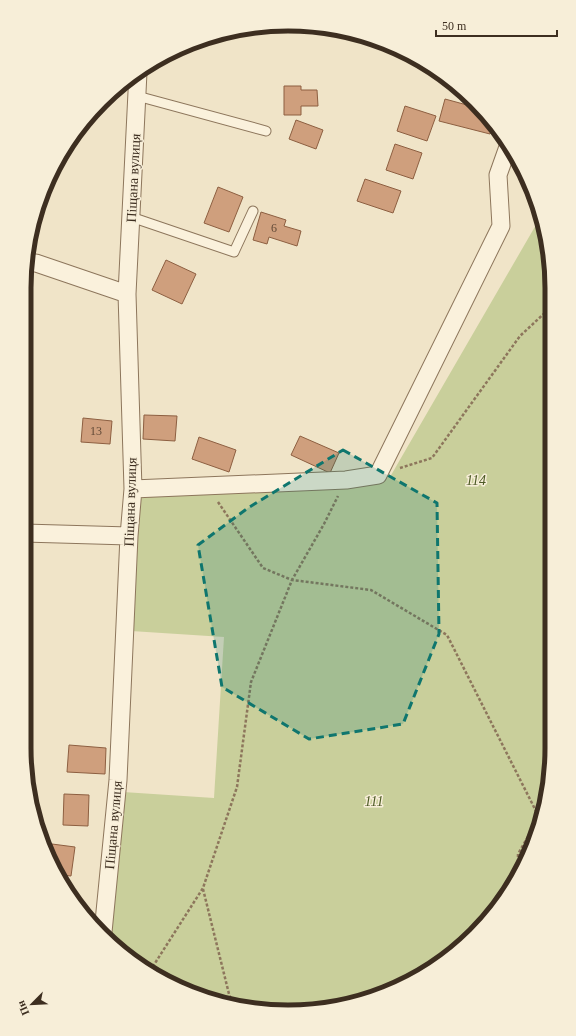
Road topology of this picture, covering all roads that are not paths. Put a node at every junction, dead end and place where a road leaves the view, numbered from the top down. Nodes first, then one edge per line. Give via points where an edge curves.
1 (138, 80) edge
2 (137, 96) junction
3 (266, 131) dead end
4 (506, 152) edge
5 (253, 211) dead end
6 (131, 217) junction
7 (32, 263) edge
8 (128, 294) junction
9 (133, 488) junction
10 (31, 533) edge
11 (129, 536) junction
12 (103, 927) edge

1 - 2 street, Піщана вулиця
2 - 3 lane
2 - 6 street, Піщана вулиця
4 - 9 street via 498,175 501,226 378,476 346,480
5 - 6 lane via 234,252
6 - 8 street, Піщана вулиця
7 - 8 street
8 - 9 street, Піщана вулиця
9 - 11 street, Піщана вулиця
10 - 11 street
11 - 12 street, Піщана вулиця via 118,780

